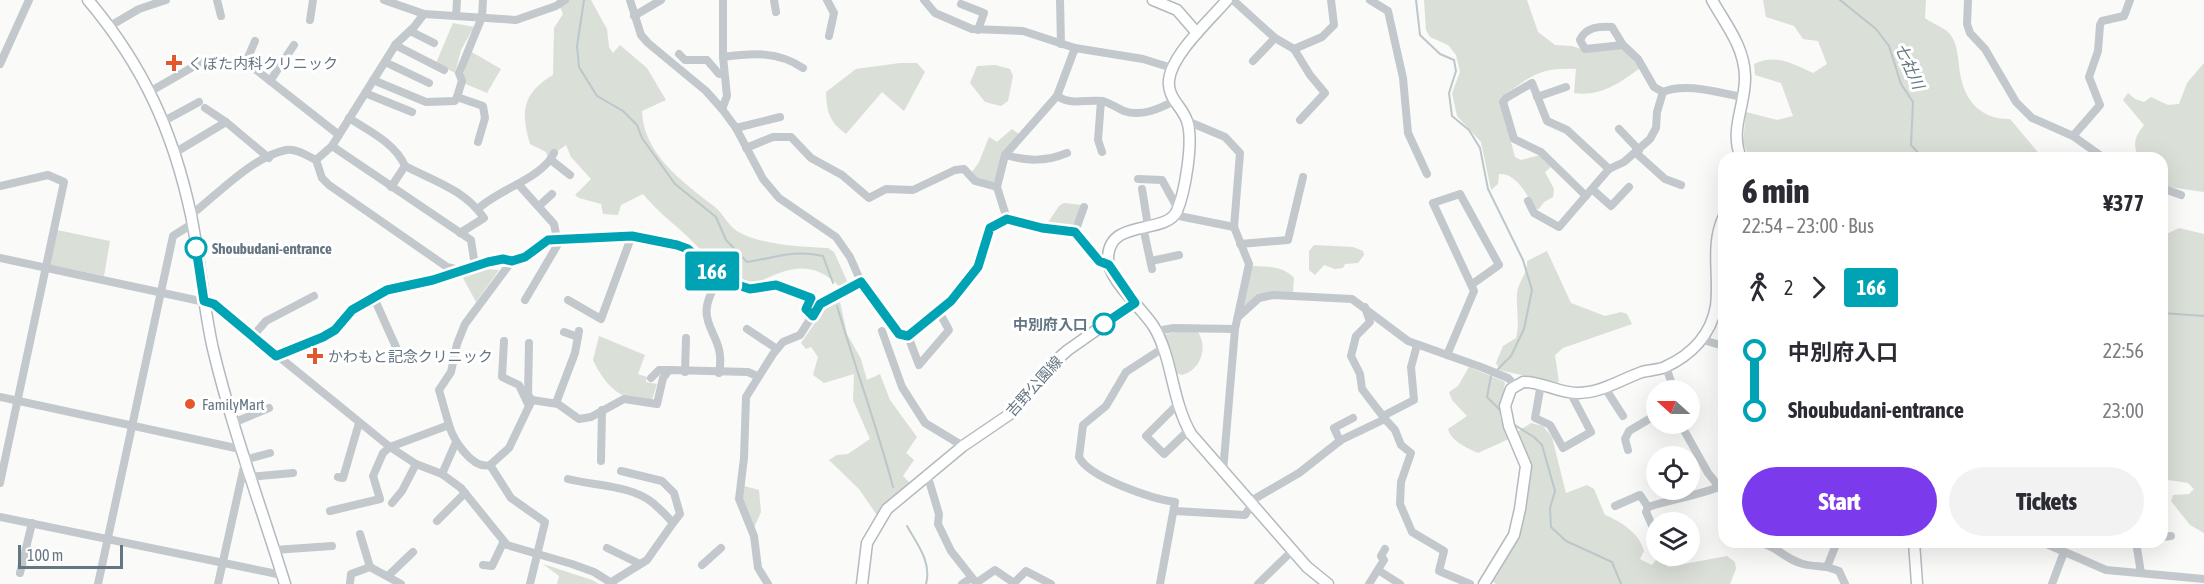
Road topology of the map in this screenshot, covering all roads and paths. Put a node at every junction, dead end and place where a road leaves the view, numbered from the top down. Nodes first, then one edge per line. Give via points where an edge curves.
1 (29, 0) edge
2 (88, 0) edge
3 (166, 0) edge
4 (217, 0) edge
5 (313, 0) edge
6 (384, 0) edge
7 (457, 0) edge
8 (483, 0) edge
9 (565, 0) edge
10 (630, 0) edge
11 (661, 0) edge
12 (723, 0) edge
13 (774, 0) edge
14 (827, 0) edge
15 (924, 0) edge
16 (1060, 0) edge
17 (1153, 0) edge
18 (1227, 0) edge
19 (1233, 0) edge
20 (1331, 0) edge
21 (1370, 0) edge
22 (1712, 0) edge
23 (1968, 0) edge
24 (2130, 0) edge
25 (1173, 3) edge
26 (961, 4) dead end
27 (776, 12) dead end
28 (424, 14) junction
29 (221, 16) dead end
30 (456, 16) junction
31 (634, 16) junction
32 (482, 17) junction
33 (310, 20) dead end
34 (110, 26) junction
35 (978, 30) junction
36 (410, 31) junction
37 (1197, 33) junction
38 (829, 36) dead end
39 (1275, 38) junction
40 (255, 41) dead end
41 (434, 43) dead end
42 (1061, 44) junction
43 (294, 45) dead end
44 (395, 45) junction
45 (1623, 45) junction
46 (1075, 48) junction
47 (1294, 48) junction
48 (679, 54) dead end
49 (723, 57) junction
50 (1253, 61) dead end
51 (385, 62) junction
52 (0, 64) edge
53 (227, 64) dead end
54 (803, 68) dead end
55 (1172, 68) junction
56 (444, 70) dead end
57 (724, 74) junction
58 (374, 80) junction
59 (270, 81) junction
60 (429, 83) dead end
61 (1566, 87) dead end
62 (151, 91) junction
63 (1663, 92) junction
64 (364, 93) junction
65 (1057, 96) junction
66 (1538, 97) junction
67 (1742, 97) junction
68 (458, 98) junction
69 (1101, 101) junction
70 (1174, 101) junction
71 (722, 109) junction
72 (412, 112) dead end
73 (780, 117) dead end
74 (349, 118) junction
75 (1300, 120) dead end
76 (164, 121) junction
77 (226, 122) junction
78 (1187, 122) junction
79 (736, 128) junction
80 (1619, 129) dead end
81 (339, 135) junction
82 (2073, 136) junction
83 (478, 142) dead end
84 (332, 146) junction
85 (746, 148) junction
86 (1638, 151) junction
87 (176, 152) junction
88 (1102, 152) dead end
89 (1739, 152) edge
90 (2096, 152) edge
91 (1067, 153) dead end
92 (1005, 155) junction
93 (270, 158) junction
94 (316, 160) junction
95 (405, 166) junction
96 (1609, 169) junction
97 (1427, 174) dead end
98 (570, 175) dead end
99 (1303, 177) dead end
100 (1138, 179) dead end
101 (1681, 184) dead end
102 (519, 185) junction
103 (0, 186) edge
104 (391, 187) junction
105 (997, 187) junction
106 (1629, 187) dead end
107 (1142, 189) dead end
108 (1592, 189) junction
109 (2168, 191) edge
110 (552, 194) dead end
111 (2181, 195) dead end
112 (1586, 196) junction
113 (1528, 201) dead end
114 (539, 206) junction
115 (1084, 207) dead end
116 (478, 209) junction
117 (1176, 212) junction
118 (192, 219) junction
119 (1007, 219) junction
120 (1146, 226) junction
121 (1234, 227) junction
122 (1075, 232) junction
123 (460, 233) junction
124 (1718, 235) edge
125 (632, 236) junction
126 (559, 239) junction
127 (1240, 244) junction
128 (1179, 255) dead end
129 (0, 258) edge
130 (698, 258) junction
131 (512, 261) junction
132 (1109, 265) junction
133 (475, 266) junction
134 (1718, 266) edge
135 (1718, 266) edge
136 (46, 268) junction
137 (459, 270) junction
138 (720, 278) junction
139 (693, 279) dead end
140 (861, 282) junction
141 (1471, 285) junction
142 (161, 293) junction
143 (314, 296) dead end
144 (374, 298) junction
145 (525, 300) dead end
146 (568, 300) dead end
147 (204, 301) junction
148 (1135, 303) junction
149 (1365, 306) junction
150 (938, 310) junction
151 (813, 316) junction
152 (1238, 317) junction
153 (747, 329) dead end
154 (1234, 329) junction
155 (882, 331) dead end
156 (1156, 331) junction
157 (564, 332) dead end
158 (908, 336) junction
159 (252, 337) junction
160 (686, 339) dead end
161 (1702, 340) junction
162 (504, 341) dead end
163 (529, 343) dead end
164 (1718, 344) edge
165 (1417, 345) junction
166 (396, 347) dead end
167 (1163, 348) junction
168 (777, 349) junction
169 (1447, 355) junction
170 (276, 356) junction
171 (1666, 367) junction
172 (669, 370) junction
173 (686, 372) junction
174 (719, 373) junction
175 (757, 376) junction
176 (651, 378) dead end
177 (1671, 380) edge
178 (1511, 381) junction
179 (1541, 384) junction
180 (1605, 388) junction
181 (1570, 392) junction
182 (0, 397) edge
183 (18, 401) junction
184 (530, 403) junction
185 (556, 404) junction
186 (1177, 405) junction
187 (268, 408) dead end
188 (602, 411) junction
189 (1623, 416) dead end
190 (1384, 417) junction
191 (1353, 418) dead end
192 (1646, 421) edge
193 (233, 423) junction
194 (359, 423) junction
195 (449, 425) junction
196 (131, 426) junction
197 (1189, 429) junction
198 (1687, 434) edge
199 (1340, 441) junction
200 (456, 442) junction
201 (963, 446) junction
202 (390, 447) junction
203 (1628, 450) dead end
204 (270, 453) dead end
205 (243, 457) junction
206 (601, 461) dead end
207 (416, 464) junction
208 (490, 465) junction
209 (621, 471) dead end
210 (1223, 472) junction
211 (293, 473) dead end
212 (442, 474) junction
213 (927, 474) junction
214 (249, 477) junction
215 (338, 477) dead end
216 (568, 479) dead end
217 (0, 483) edge
218 (1718, 485) edge
219 (1718, 491) edge
220 (465, 493) junction
221 (392, 503) dead end
222 (1252, 503) junction
223 (1615, 506) dead end
224 (1648, 507) junction
225 (330, 511) dead end
226 (1174, 511) junction
227 (1646, 512) edge
228 (0, 517) edge
229 (437, 521) dead end
230 (673, 523) junction
231 (32, 524) junction
232 (360, 534) dead end
233 (2168, 536) edge
234 (2171, 536) dead end
235 (107, 539) junction
236 (503, 543) junction
237 (332, 546) dead end
238 (608, 548) dead end
239 (721, 548) dead end
240 (1776, 548) edge
241 (1835, 548) edge
242 (1914, 548) edge
243 (2055, 548) edge
244 (2138, 548) edge
245 (1385, 549) dead end
246 (274, 550) junction
247 (1293, 550) junction
248 (413, 552) dead end
249 (2064, 552) junction
250 (539, 554) junction
251 (222, 564) junction
252 (640, 564) junction
253 (483, 565) dead end
254 (702, 565) dead end
255 (370, 567) junction
256 (1827, 567) junction
257 (1378, 570) junction
258 (20, 573) dead end
259 (2141, 573) junction
260 (389, 575) junction
261 (2204, 579) edge
262 (284, 580) edge
263 (975, 582) edge
264 (611, 583) edge
265 (98, 584) edge
266 (218, 584) edge
267 (343, 584) edge
268 (352, 584) edge
269 (401, 584) edge
270 (530, 584) edge
271 (768, 584) edge
272 (862, 584) edge
273 (962, 584) edge
274 (1051, 584) edge
275 (1160, 584) edge
276 (1258, 584) edge
277 (1328, 584) edge
278 (1369, 584) edge
279 (1400, 584) edge
280 (1470, 584) edge
281 (1484, 584) edge
282 (1845, 584) edge
283 (1917, 584) edge
284 (2052, 584) edge

1 - 52 street
2 - 34 street
3 - 34 street via 139,9
4 - 29 street
5 - 33 street
6 - 28 street
7 - 30 street
8 - 32 street
9 - 32 street via 525,19
10 - 31 street
11 - 31 street
12 - 49 street
13 - 27 street
14 - 38 street via 834,13
15 - 35 street via 935,13
16 - 42 street
17 - 25 street
18 - 37 street
19 - 39 street
20 - 47 street via 1334,25 1322,37
21 - 97 street via 1388,11 1403,78 1408,134
22 - 67 street via 1738,44 1745,77
23 - 82 street via 1970,33 1985,49 2016,102 2032,118
24 - 82 street via 2124,16 2102,21 2100,25 2090,77 2100,105
25 - 37 street
26 - 35 street via 984,13
28 - 30 street
28 - 36 street
30 - 32 street
31 - 71 street via 641,35 654,50 706,91
32 - 68 street via 463,59
34 - 62 street
35 - 42 street via 1023,31
36 - 41 street
36 - 44 street
37 - 55 street
39 - 47 street
39 - 50 street
40 - 59 street via 246,62
42 - 46 street
43 - 59 street
44 - 51 street
44 - 56 street
45 - 45 street via 1585,49 1580,40 1595,27 1610,27 1616,30
45 - 63 street via 1638,59 1654,87
46 - 55 street via 1129,56
46 - 65 street
47 - 75 street via 1325,93
48 - 57 street via 685,60 710,62 719,74
49 - 54 street via 754,52 789,58
49 - 57 street
51 - 58 street
51 - 60 street
53 - 62 street via 205,60
55 - 70 street via 1168,81
57 - 71 street via 726,96
58 - 64 street
58 - 68 street via 426,102
59 - 81 street
61 - 66 street
62 - 76 street
63 - 67 street via 1693,89
63 - 86 street via 1656,128
64 - 72 street
64 - 74 street
65 - 69 street via 1064,101
65 - 92 street
66 - 96 street via 1547,121 1567,130
66 - 112 street via 1532,83 1503,102 1514,139 1541,152
67 - 89 street via 1735,137
68 - 83 street via 483,106
69 - 70 street via 1129,112 1146,113
69 - 88 street via 1098,140
70 - 78 street
71 - 79 street
73 - 79 street
74 - 81 street
74 - 95 street via 395,148
76 - 77 street via 202,105
76 - 87 street
77 - 87 street
77 - 93 street
78 - 117 street via 1189,147
78 - 121 street via 1225,136 1240,153
79 - 85 street
80 - 86 street
81 - 84 street
82 - 90 street
84 - 94 street
84 - 104 street
85 - 105 street via 773,137 790,137 811,158 842,175 869,198 886,189 913,190 964,169 975,181
85 - 140 street via 779,198 836,237
86 - 96 street
86 - 101 street via 1665,178
87 - 118 street
91 - 92 street via 1050,160 1022,160
92 - 105 street
93 - 94 street via 291,150
93 - 118 street via 244,171
94 - 137 street via 329,185 447,267
95 - 104 street
95 - 116 street via 461,192
96 - 108 street
98 - 102 street via 553,156
99 - 127 street via 1288,240
100 - 117 street via 1162,180
102 - 114 street
102 - 116 street via 490,197
103 - 136 street via 48,175 64,182
104 - 123 street
105 - 119 street
106 - 108 street via 1611,206
107 - 120 street
108 - 112 street
109 - 111 street
110 - 114 street
112 - 113 street via 1559,227 1534,213
114 - 126 street via 554,224
115 - 122 street
116 - 123 street via 483,218
117 - 120 street via 1168,220
117 - 121 street
118 - 142 street via 173,236
118 - 147 street
119 - 122 street
119 - 150 street via 990,228 978,267 951,301
120 - 128 street via 1151,265
120 - 132 street via 1122,233 1116,239
121 - 127 street
122 - 132 street via 1099,261
123 - 133 street via 471,240
124 - 135 street
125 - 126 street
125 - 130 street via 677,245
125 - 146 street via 601,320
126 - 131 street via 541,243 525,257
126 - 145 street
127 - 152 street via 1249,264
129 - 136 street
130 - 138 street
130 - 139 street
131 - 133 street via 503,259
131 - 195 street via 465,324 451,372 439,390
132 - 148 street
133 - 137 street
134 - 161 street via 1715,310
136 - 142 street
136 - 183 street
137 - 144 street via 387,290
138 - 151 street via 750,289 776,285 811,298 806,309
138 - 174 street via 706,303 708,328 722,357
140 - 151 street via 820,304
140 - 158 street via 899,334
141 - 141 street via 1433,203 1460,194 1499,265
141 - 169 street via 1471,301
142 - 147 street
142 - 196 street
143 - 159 street via 266,321
144 - 166 street
144 - 170 street via 349,313 335,330
147 - 159 street via 214,304
147 - 193 street
148 - 156 street
148 - 201 street, 吉野公園線 via 1068,350 1010,414
149 - 152 street via 1352,299 1273,295 1259,298
149 - 165 street
149 - 190 street via 1370,322 1356,336 1351,356 1362,389
150 - 158 street
150 - 158 street via 948,330 919,365
151 - 168 street via 800,335
152 - 154 street
153 - 168 street
154 - 156 street
154 - 210 street
155 - 201 street via 902,387 925,423
156 - 167 street
157 - 185 street via 579,334
159 - 170 street
160 - 173 street
161 - 164 street
161 - 171 street
162 - 184 street via 502,376 519,386
163 - 184 street
165 - 169 street
165 - 190 street via 1411,367 1414,399
167 - 186 street
167 - 226 street via 1126,372 1106,406 1083,425 1079,457 1086,466 1130,490 1175,502
168 - 175 street
169 - 178 street
170 - 194 street
171 - 177 street
171 - 180 street
172 - 173 street
172 - 176 street via 659,370
172 - 188 street via 657,404 624,399
173 - 174 street
174 - 175 street via 748,372
175 - 271 street via 746,397 739,499 754,536 758,568
178 - 179 street
178 - 281 street via 1505,406 1526,466 1524,483 1514,535
179 - 181 street
179 - 181 street via 1535,418 1550,425 1563,448 1591,432
180 - 181 street
180 - 189 street
182 - 183 street
183 - 196 street
183 - 217 street
184 - 185 street
184 - 208 street via 509,448
185 - 188 street via 579,419
186 - 197 street
186 - 197 street via 1146,436 1164,454
187 - 193 street
188 - 206 street
190 - 199 street
190 - 280 street via 1410,453 1400,490 1400,504 1410,528 1444,551 1439,571
191 - 199 street via 1334,428
192 - 203 street via 1629,431 1625,439
193 - 205 street
194 - 202 street
194 - 215 street via 343,478
195 - 200 street
195 - 202 street
196 - 205 street
196 - 235 street
197 - 210 street
198 - 218 street
199 - 222 street
200 - 208 street via 479,463
200 - 212 street
201 - 213 street, 吉野公園線
202 - 207 street
202 - 225 street via 383,453 373,476 380,499
204 - 205 street
205 - 214 street
205 - 251 street
207 - 212 street
207 - 221 street
208 - 250 street via 511,498 545,522
209 - 230 street via 662,481 674,493 680,514
210 - 222 street
211 - 214 street
212 - 220 street
213 - 263 street via 939,514 938,524 951,551
213 - 272 street, 吉野公園線 via 887,509 872,531
214 - 246 street
216 - 230 street via 641,496 653,502
219 - 224 street
220 - 229 street
220 - 236 street
222 - 226 street via 1245,515
222 - 247 street
223 - 224 street via 1640,495
224 - 227 street
226 - 275 street
228 - 231 street
230 - 252 street
231 - 235 street
231 - 258 street
232 - 255 street
233 - 234 street
235 - 251 street
235 - 265 street
236 - 250 street
236 - 253 street via 492,566
237 - 246 street
238 - 252 street
239 - 254 street
240 - 256 street via 1802,564
241 - 256 street
242 - 283 street
243 - 249 street
244 - 259 street
245 - 257 street
246 - 262 street
247 - 276 street
247 - 277 street
248 - 260 street
249 - 259 street via 2106,570
249 - 284 street
250 - 264 street via 594,572
250 - 270 street
251 - 262 street
251 - 266 street
252 - 264 street
255 - 260 street
255 - 268 street via 351,574
256 - 282 street via 1839,571
257 - 278 street
257 - 279 street
259 - 261 street
260 - 269 street
263 - 273 street
263 - 274 street via 995,570 1014,583 1026,571
267 - 268 street

